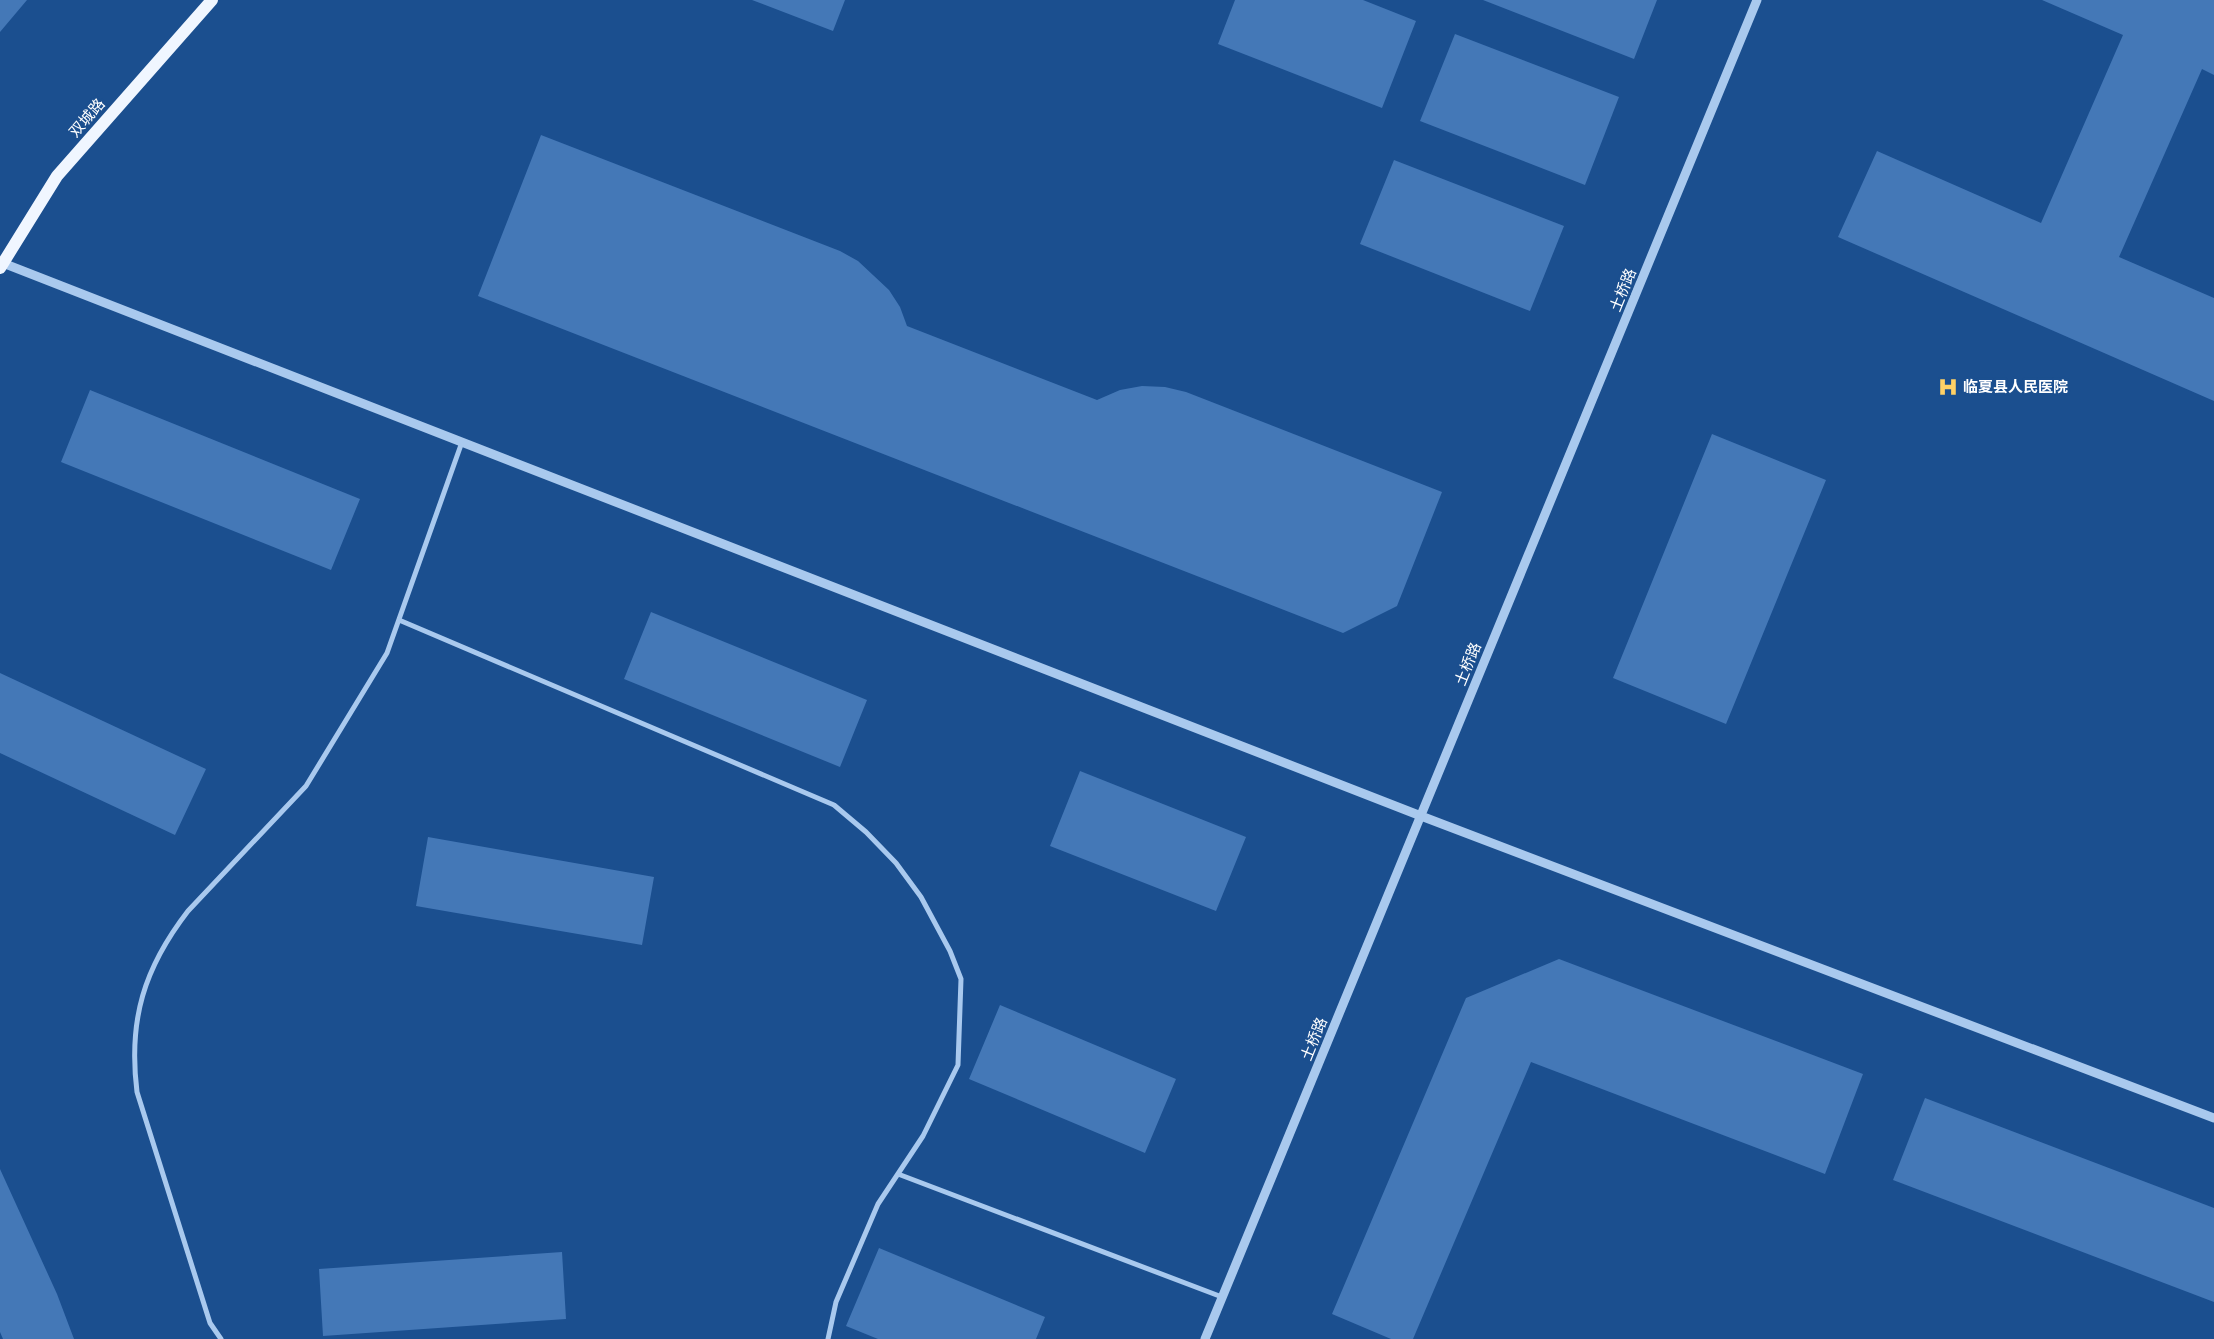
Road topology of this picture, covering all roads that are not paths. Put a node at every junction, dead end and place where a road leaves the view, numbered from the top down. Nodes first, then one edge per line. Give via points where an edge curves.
1 (212, 0) edge
2 (1757, 0) edge
3 (1, 264) edge
4 (462, 441) junction
5 (399, 620) junction
6 (1420, 816) junction
7 (2214, 1118) edge
8 (898, 1174) junction
9 (1222, 1297) junction
10 (221, 1339) edge
11 (828, 1339) edge
12 (1205, 1339) edge

1 - 3 main road, 双城路 via 57,176
2 - 6 street, 土桥路
3 - 4 street
4 - 5 street
4 - 6 street
5 - 8 street via 834,805 896,863 937,924 961,979 958,1065 923,1136
5 - 10 street via 387,653 306,786 171,932 146,981 138,1008 133,1064 137,1092 210,1323
6 - 7 street
6 - 9 street, 土桥路
8 - 9 street
8 - 11 street via 878,1204 851,1266 836,1302
9 - 12 street, 土桥路

